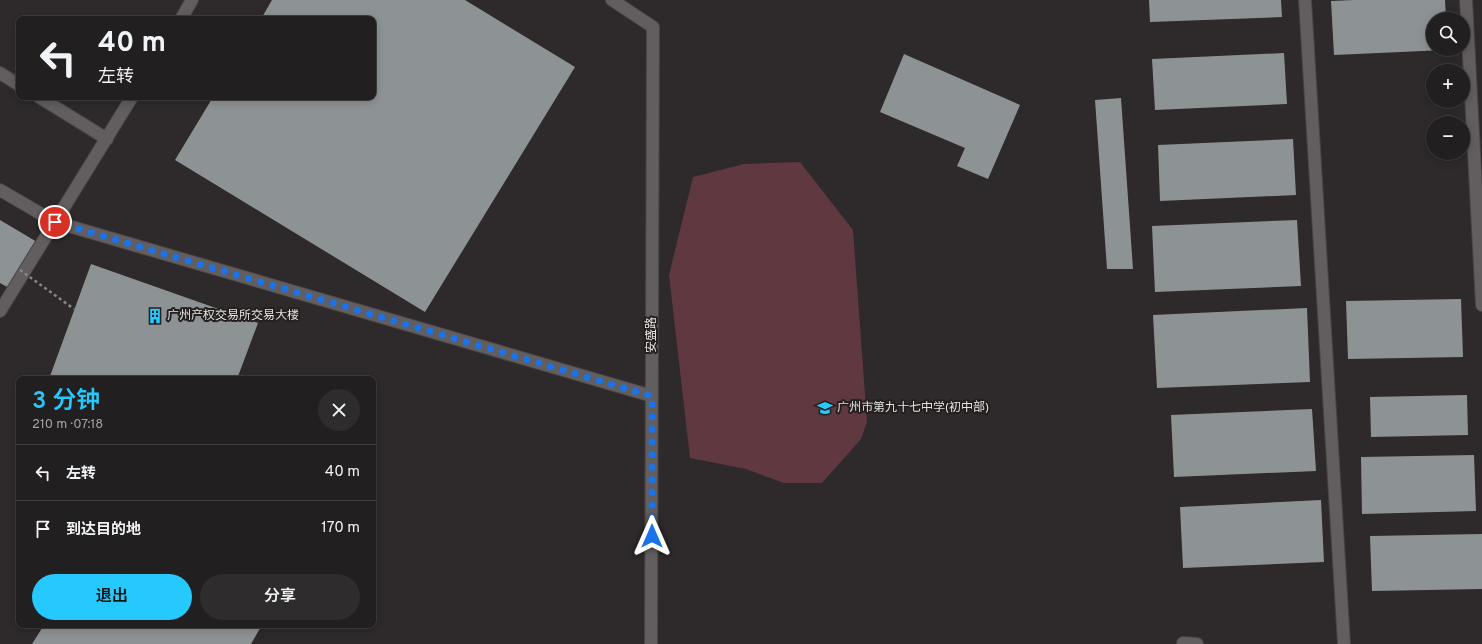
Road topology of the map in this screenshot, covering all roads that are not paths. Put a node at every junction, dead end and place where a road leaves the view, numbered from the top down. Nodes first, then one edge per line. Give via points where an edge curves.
1 (192, 0) edge
2 (612, 0) edge
3 (1305, 0) edge
4 (1466, 0) edge
5 (183, 16) edge
6 (0, 73) edge
7 (16, 83) edge
8 (44, 100) edge
9 (130, 100) edge
10 (107, 139) junction
11 (0, 190) edge
12 (55, 222) junction
13 (1482, 305) edge
14 (0, 311) edge
15 (652, 396) junction
16 (1183, 643) edge
17 (651, 644) edge
18 (1197, 644) edge
19 (1344, 644) edge

1 - 5 street
2 - 15 street, 安盛路 via 653,27
3 - 19 street
4 - 13 street
6 - 7 street
8 - 10 street
9 - 10 street
10 - 12 street
11 - 12 street
12 - 14 street
12 - 15 street
15 - 17 street, 安盛路
16 - 18 street

